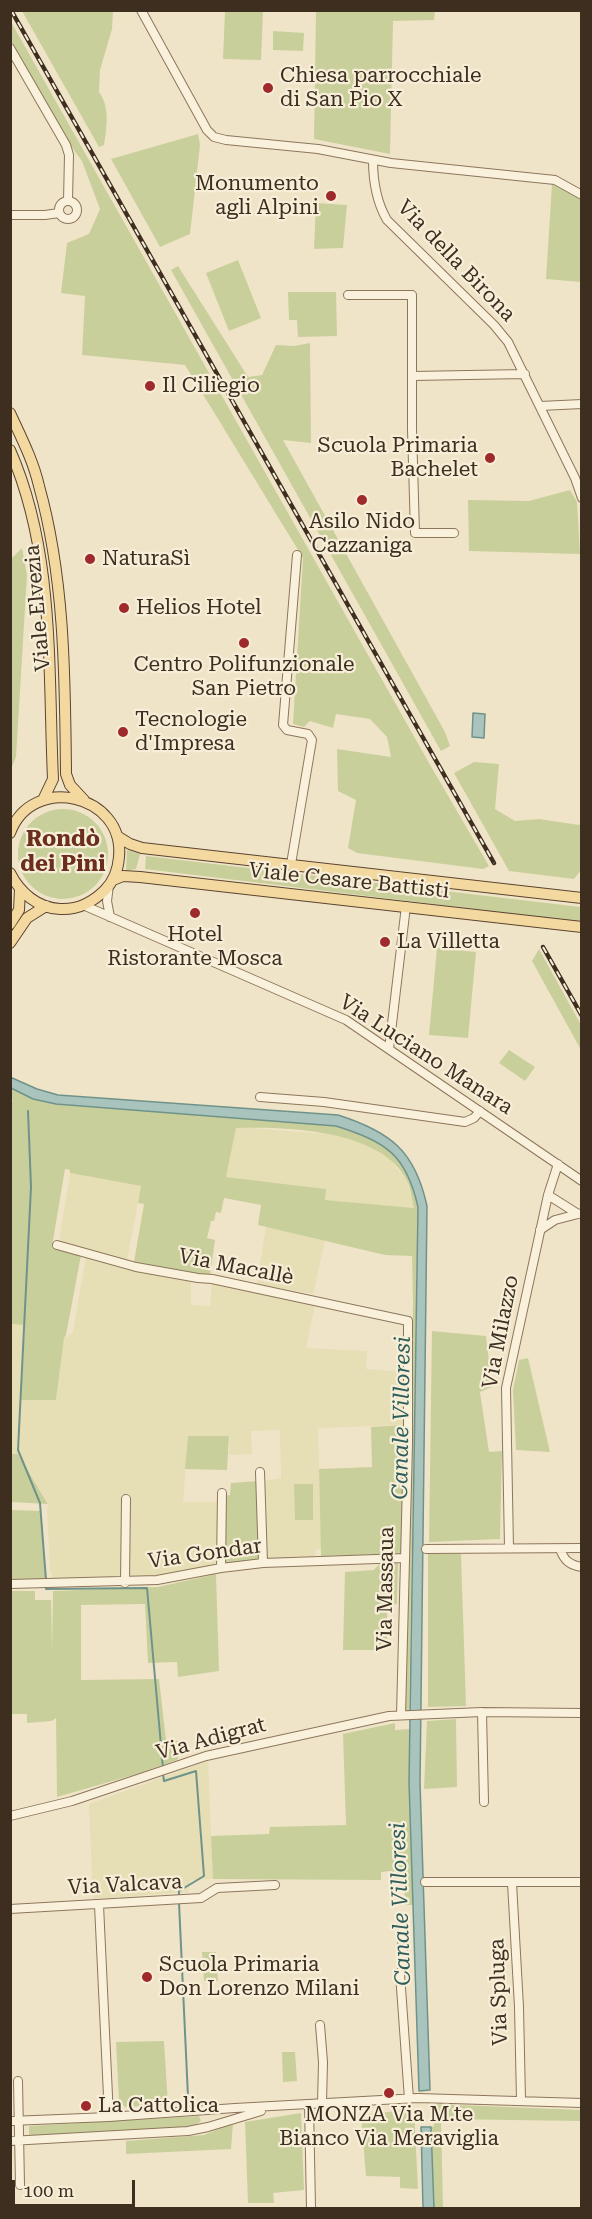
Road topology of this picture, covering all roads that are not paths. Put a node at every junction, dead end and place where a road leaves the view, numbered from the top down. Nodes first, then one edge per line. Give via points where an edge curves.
1 (141, 10) edge
2 (10, 48) edge
3 (373, 160) junction
4 (582, 195) edge
5 (68, 201) junction
6 (59, 213) junction
7 (10, 215) edge
8 (348, 295) dead end
9 (525, 374) junction
10 (412, 376) junction
11 (582, 404) edge
12 (540, 406) junction
13 (10, 413) edge
14 (10, 450) edge
15 (582, 498) edge
16 (454, 532) dead end
17 (297, 555) dead end
18 (43, 800) junction
19 (84, 800) junction
20 (11, 831) edge
21 (117, 836) junction
22 (291, 864) junction
23 (10, 873) edge
24 (111, 882) junction
25 (20, 889) junction
26 (582, 898) edge
27 (84, 905) junction
28 (46, 906) junction
29 (406, 906) junction
30 (110, 917) junction
31 (10, 924) edge
32 (582, 927) edge
33 (10, 943) edge
34 (389, 1049) junction
35 (260, 1097) dead end
36 (480, 1111) junction
37 (558, 1164) junction
38 (582, 1181) edge
39 (548, 1195) junction
40 (580, 1214) edge
41 (540, 1231) junction
42 (57, 1245) dead end
43 (408, 1321) joint
44 (260, 1472) dead end
45 (222, 1493) dead end
46 (126, 1499) dead end
47 (509, 1548) junction
48 (582, 1548) edge
49 (426, 1549) dead end
50 (560, 1549) junction
51 (405, 1558) junction
52 (263, 1563) junction
53 (582, 1567) edge
54 (221, 1568) junction
55 (125, 1582) junction
56 (10, 1584) edge
57 (482, 1712) junction
58 (582, 1713) edge
59 (403, 1714) junction
60 (484, 1802) dead end
61 (10, 1816) edge
62 (425, 1882) dead end
63 (582, 1882) edge
64 (512, 1883) junction
65 (275, 1885) dead end
66 (99, 1905) junction
67 (10, 1909) edge
68 (402, 1923) dead end
69 (320, 2025) dead end
70 (18, 2081) dead end
71 (409, 2098) junction
72 (521, 2100) junction
73 (322, 2103) junction
74 (582, 2103) edge
75 (309, 2104) junction
76 (282, 2106) junction
77 (202, 2110) junction
78 (109, 2117) junction
79 (15, 2121) edge
80 (198, 2130) junction
81 (15, 2141) edge
82 (20, 2185) dead end
83 (311, 2208) edge

1 - 3 street via 207,130 214,136
2 - 5 street via 66,145
3 - 4 street via 555,180
3 - 9 street, Via della Birona via 378,204 387,220 494,325
5 - 6 street via 60,206
5 - 6 street via 76,207 75,215 67,219
6 - 7 street
8 - 10 street via 412,295
9 - 10 street
9 - 12 street, Via della Birona
10 - 16 street via 416,533
11 - 12 street
12 - 15 street, Via della Birona
13 - 19 main road, Viale Elvezia via 39,484 52,541 63,658 66,774
14 - 18 main road, Viale Elvezia via 33,522 44,577 52,779
17 - 22 street via 283,725 287,730 308,734 312,740
18 - 19 main road via 63,796
18 - 20 main road via 24,812
19 - 21 main road, Viale Elvezia via 106,816
21 - 22 main road, Viale Cesare Battisti via 142,848
21 - 24 main road via 120,851
22 - 26 main road, Viale Cesare Battisti
23 - 25 main road
24 - 27 main road
24 - 29 main road, Viale Cesare Battisti via 123,876 140,877
24 - 30 street via 107,901
25 - 28 main road
25 - 31 main road via 19,910
27 - 28 main road via 58,909
27 - 30 street, Via Luciano Manara
28 - 33 main road via 27,918
29 - 32 main road, Viale Cesare Battisti
29 - 34 street
30 - 34 street, Via Luciano Manara via 337,1016
34 - 36 street, Via Luciano Manara
35 - 36 street via 335,1103 465,1122
36 - 37 street, Via Luciano Manara
37 - 38 street, Via Luciano Manara
37 - 39 street, Via Milazzo
39 - 40 street
39 - 41 street, Via Milazzo
40 - 41 street via 555,1220
41 - 47 street, Via Milazzo via 506,1388
42 - 43 street, Via Macallè via 136,1267 212,1279
43 - 51 street, Via Massaua
44 - 52 street
45 - 54 street
46 - 55 street
47 - 49 street
47 - 50 street
48 - 50 street
50 - 53 street via 569,1563
51 - 52 street, Via Gondar
51 - 59 street, Via Massaua
52 - 54 street, Via Gondar
54 - 55 street, Via Gondar
55 - 56 street, Via Gondar
57 - 58 street, Via Adigrat
57 - 59 street, Via Adigrat
57 - 60 street
59 - 61 street, Via Adigrat via 206,1756 72,1801
62 - 64 street
63 - 64 street
64 - 72 street, Via Spluga
65 - 66 street, Via Valcava via 217,1888 201,1898
66 - 67 street, Via Valcava
66 - 78 street
68 - 71 street via 400,1974
69 - 73 street
70 - 79 street
71 - 72 street
71 - 73 street
72 - 74 street
73 - 75 street
75 - 76 street
75 - 83 street
76 - 77 street
76 - 80 street
77 - 78 street
77 - 80 street via 206,2121
78 - 79 street
79 - 81 street
80 - 81 street
81 - 82 street

